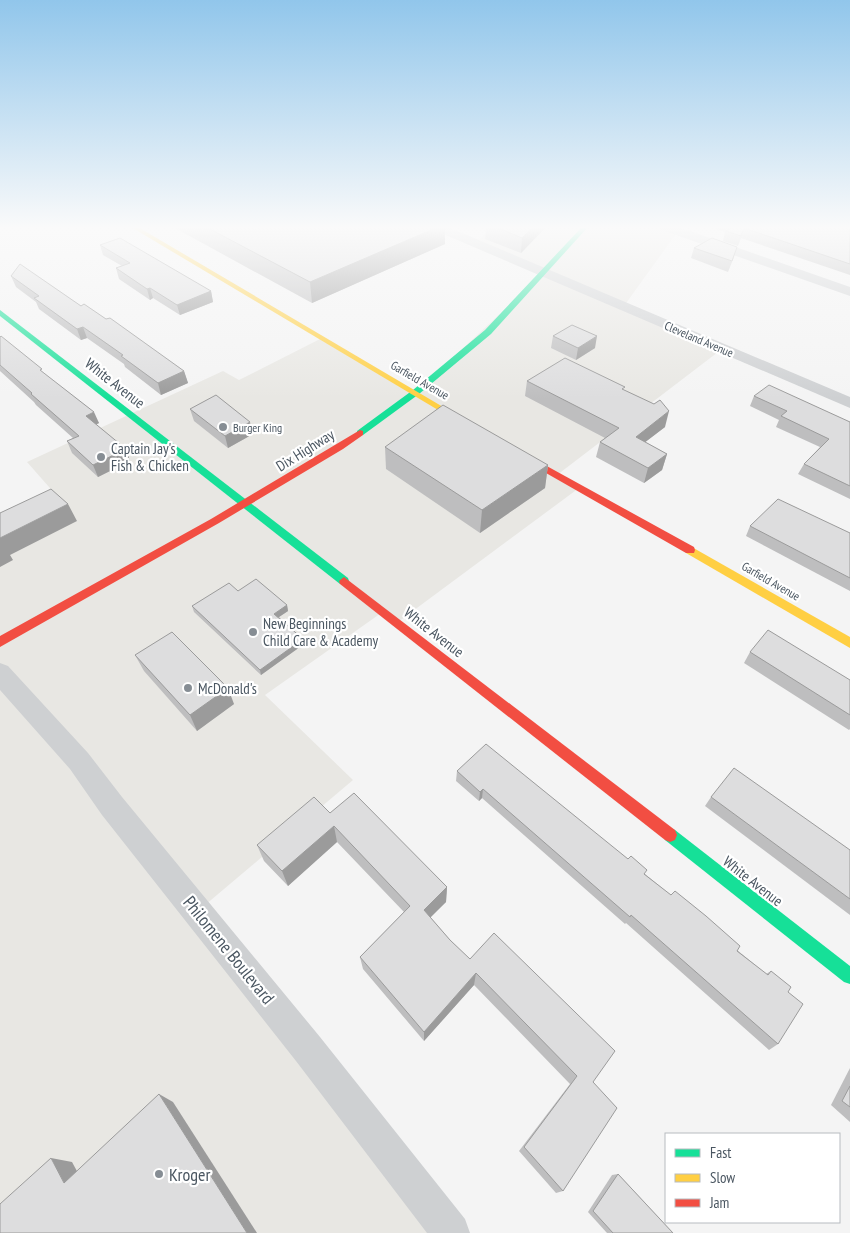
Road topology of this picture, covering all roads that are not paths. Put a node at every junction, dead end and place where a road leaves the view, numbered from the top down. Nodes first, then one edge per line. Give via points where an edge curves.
1 (232, 285) edge
2 (532, 285) edge
3 (573, 285) edge
4 (829, 285) edge
5 (850, 292) edge
6 (0, 312) edge
7 (416, 392) junction
8 (850, 403) edge
9 (482, 432) edge
10 (508, 447) edge
11 (245, 504) junction
12 (0, 642) edge
13 (850, 643) edge
14 (0, 673) edge
15 (850, 976) edge
16 (451, 1233) edge

1 - 7 street, Garfield Avenue
2 - 7 street, Dix Highway via 488,332
3 - 8 street, Cleveland Avenue
4 - 5 street
6 - 11 street, White Avenue
7 - 9 street, Garfield Avenue
7 - 11 street, Dix Highway via 340,447
10 - 13 street, Garfield Avenue
11 - 12 street, Dix Highway
11 - 15 street, White Avenue
14 - 16 street, Philomene Boulevard via 78,761

